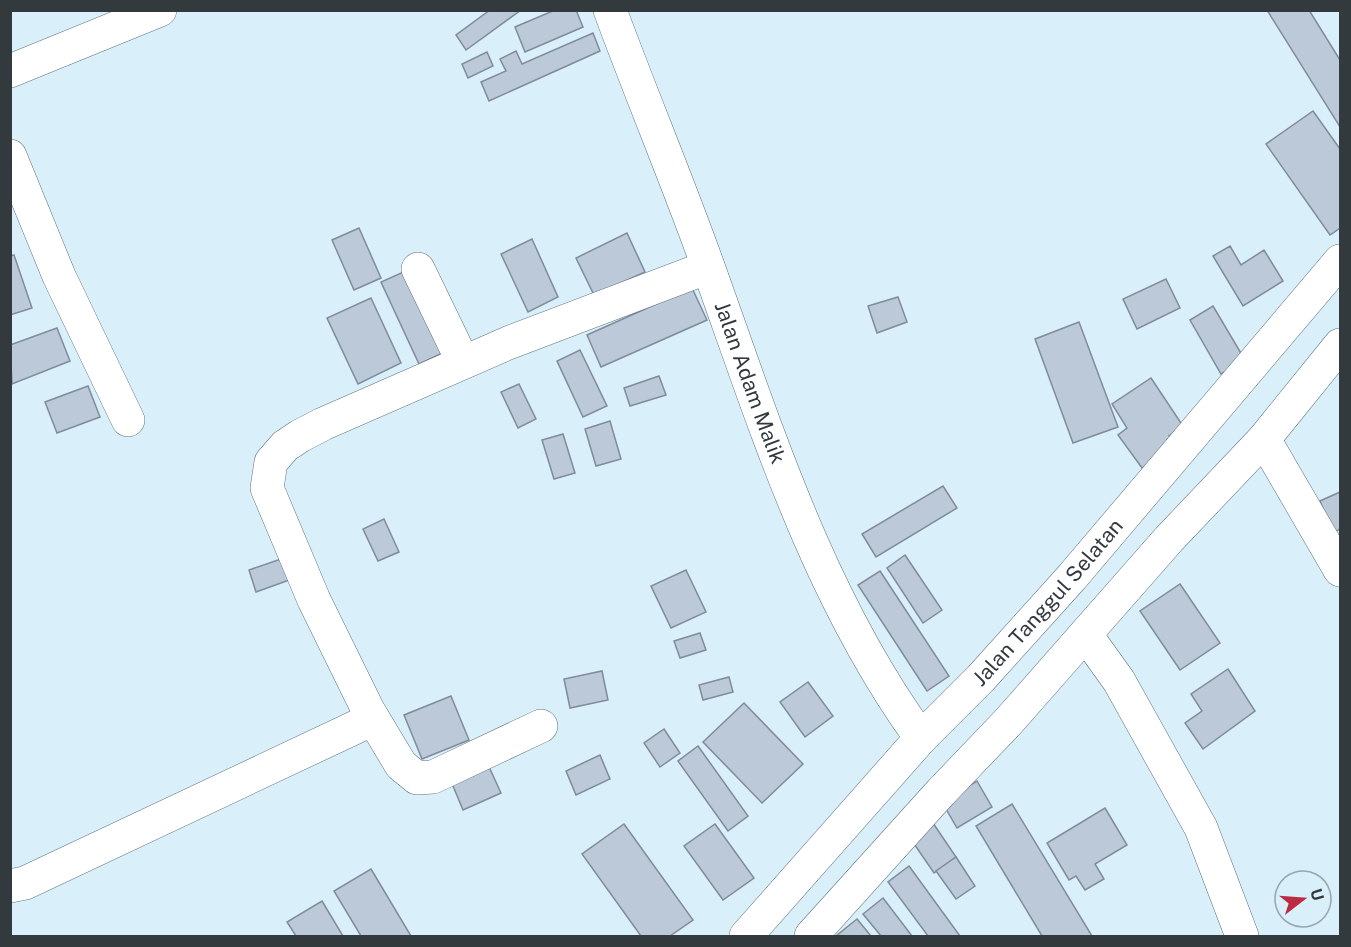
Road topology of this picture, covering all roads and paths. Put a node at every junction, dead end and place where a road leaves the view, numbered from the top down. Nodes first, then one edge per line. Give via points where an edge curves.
1 (160, 10) edge
2 (610, 10) edge
3 (10, 71) edge
4 (10, 156) edge
5 (1341, 261) edge
6 (708, 267) junction
7 (418, 269) dead end
8 (1341, 345) edge
9 (463, 362) junction
10 (128, 420) dead end
11 (1264, 439) junction
12 (1341, 570) edge
13 (1086, 634) junction
14 (373, 719) junction
15 (541, 726) dead end
16 (921, 738) junction
17 (10, 886) edge
18 (746, 936) edge
19 (811, 936) edge
20 (1242, 936) edge

1 - 3 street
2 - 6 street, Jalan Adam Malik
4 - 10 street via 59,276
5 - 16 street, Jalan Tanggul Selatan via 1072,577
6 - 9 street
6 - 16 street, Jalan Adam Malik via 755,401 816,555 843,613 894,701
7 - 9 street
8 - 11 street
9 - 14 street via 300,435 271,462 267,488 314,600
11 - 12 street
11 - 13 street via 1169,538
13 - 19 street
13 - 20 street via 1119,681 1201,828
14 - 15 street via 400,765 417,778 433,777
14 - 17 street via 25,883
16 - 18 street, Jalan Tanggul Selatan

